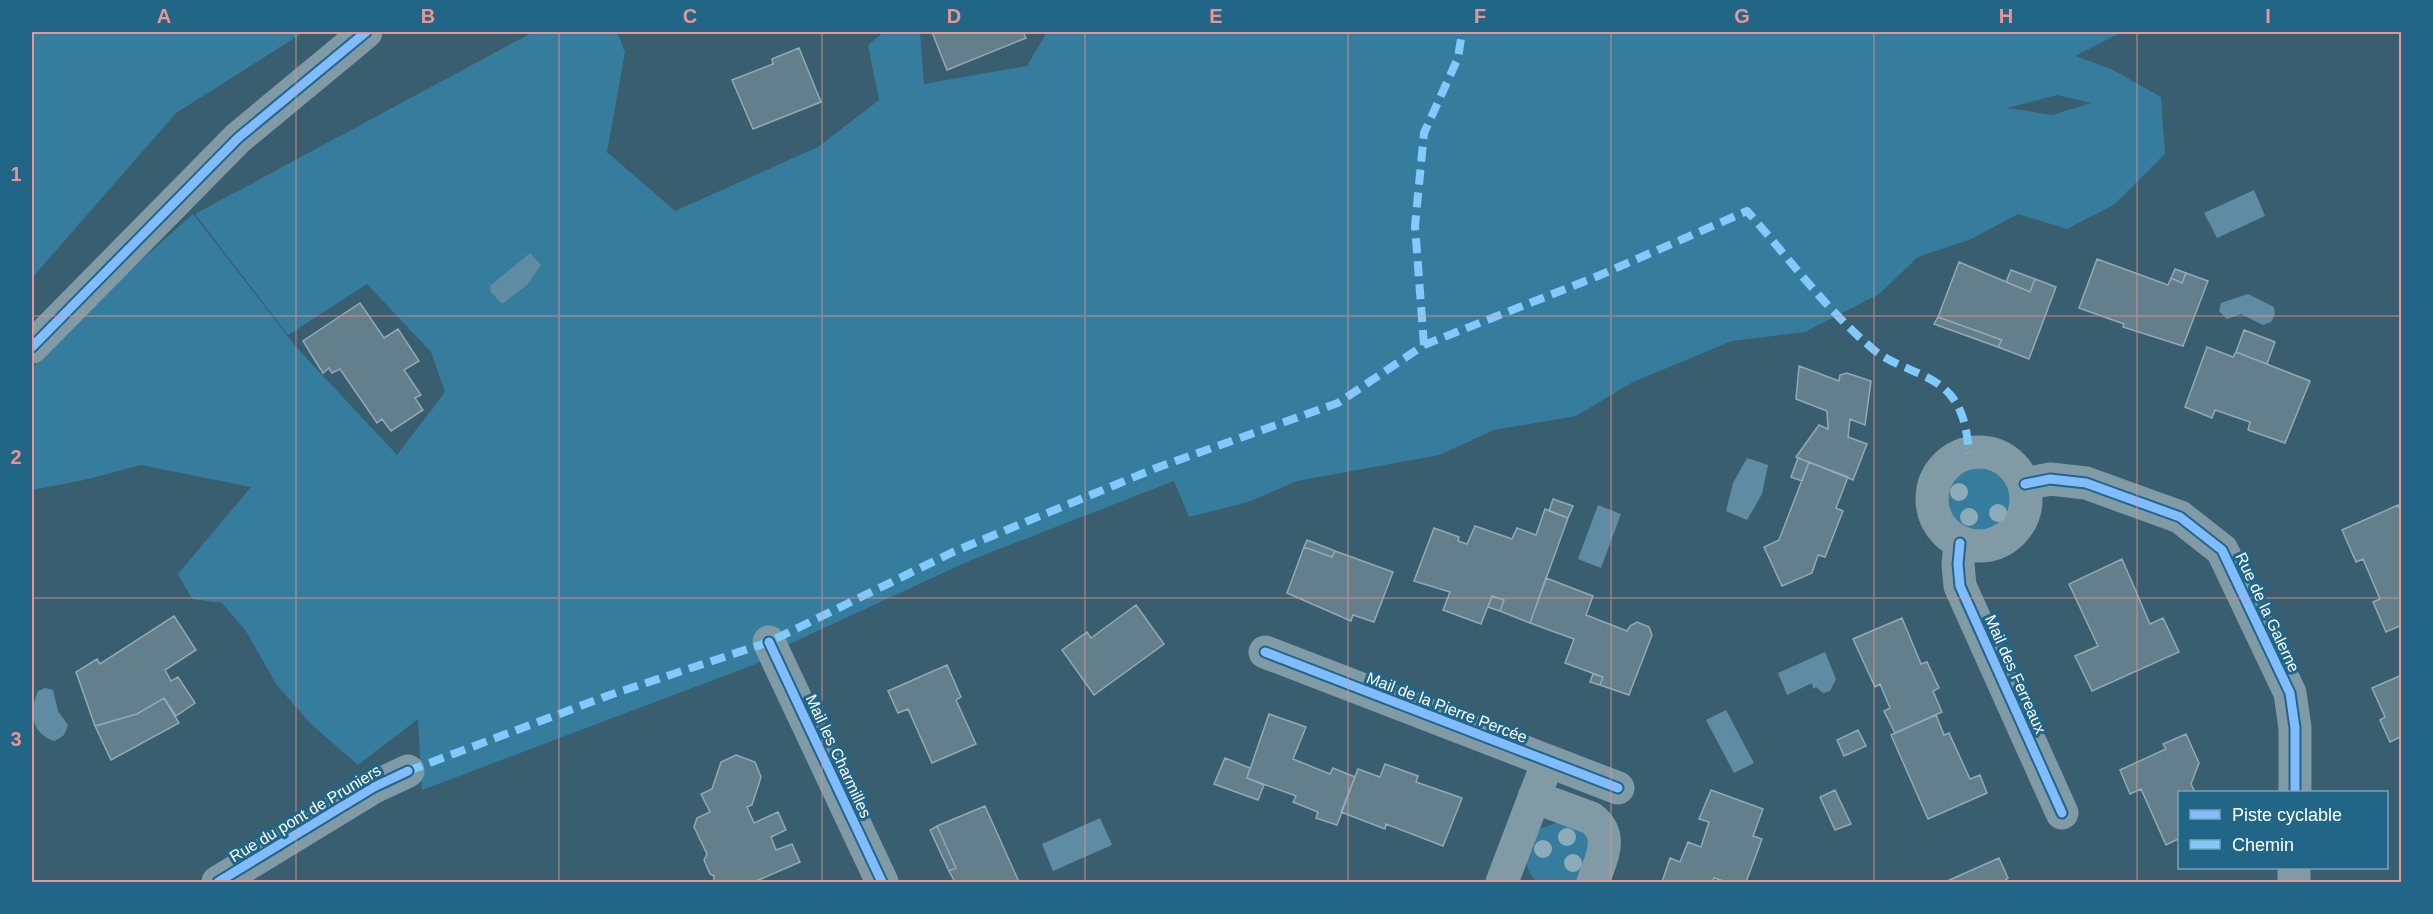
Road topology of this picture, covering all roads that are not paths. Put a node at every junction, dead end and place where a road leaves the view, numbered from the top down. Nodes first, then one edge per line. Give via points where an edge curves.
1 (366, 32) edge
2 (32, 347) edge
3 (2025, 484) junction
4 (1960, 543) junction
5 (769, 642) dead end
6 (1265, 652) dead end
7 (1547, 762) junction
8 (408, 771) dead end
9 (1618, 788) dead end
10 (2295, 791) edge
11 (1534, 796) junction
12 (2062, 813) dead end
13 (219, 882) edge
14 (882, 882) edge
15 (1502, 882) edge
16 (1593, 882) edge

1 - 2 street via 238,138
3 - 4 street via 2027,504 2015,531 1990,546
3 - 4 street via 2007,461 1989,452 1969,453 1950,461 1938,476 1932,505 1938,524
3 - 10 street, Rue de la Galerne via 2050,479 2086,483 2180,517 2222,550 2290,693 2295,728
4 - 12 street, Mail des Ferreaux via 1960,586
5 - 14 street, Mail les Charmilles
6 - 7 street, Mail de la Pierre Percée
7 - 9 street, Mail de la Pierre Percée
7 - 11 street
8 - 13 street, Rue du pont de Pruniers via 374,787
11 - 15 street
11 - 16 street via 1598,824 1605,852

